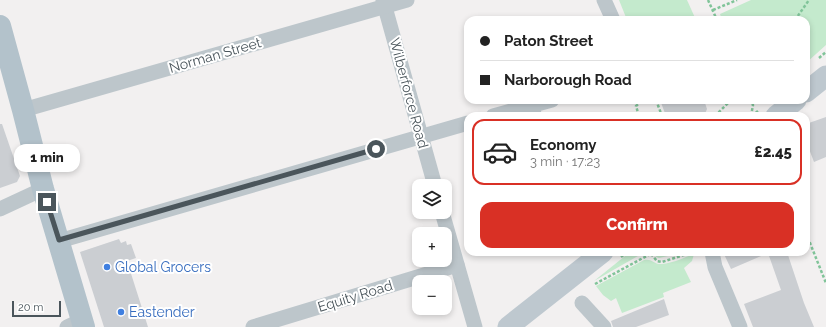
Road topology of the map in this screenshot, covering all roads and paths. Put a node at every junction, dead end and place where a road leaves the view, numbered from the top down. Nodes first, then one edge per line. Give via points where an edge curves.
1 (407, 0) edge
2 (604, 0) edge
3 (708, 0) edge
4 (737, 0) edge
5 (809, 0) edge
6 (384, 3) edge
7 (713, 10) junction
8 (611, 16) edge
9 (715, 16) edge
10 (798, 16) edge
11 (0, 26) edge
12 (4, 55) edge
13 (826, 76) edge
14 (810, 89) edge
15 (546, 104) edge
16 (727, 104) edge
17 (791, 104) edge
18 (23, 110) junction
19 (537, 110) edge
20 (523, 112) edge
21 (719, 112) edge
22 (781, 112) edge
23 (464, 124) edge
24 (421, 136) junction
25 (433, 179) edge
26 (43, 189) junction
27 (0, 209) edge
28 (444, 219) edge
29 (59, 240) junction
30 (810, 243) edge
31 (598, 256) edge
32 (647, 256) edge
33 (654, 256) edge
34 (681, 256) edge
35 (713, 256) edge
36 (457, 266) junction
37 (587, 283) dead end
38 (826, 284) edge
39 (582, 303) dead end
40 (78, 325) edge
41 (253, 327) edge
42 (476, 327) edge
43 (508, 327) edge
44 (604, 327) edge
45 (740, 327) edge

1 - 6 street, Norman Street
2 - 8 street
3 - 7 path
4 - 7 path
5 - 10 path
6 - 18 street, Norman Street
6 - 24 street, Wilberforce Road
7 - 9 path
11 - 12 main road
12 - 18 main road
13 - 14 street
15 - 19 street
16 - 21 path
17 - 22 street
18 - 26 main road
19 - 20 street
23 - 24 street
24 - 25 street, Wilberforce Road
24 - 29 street
26 - 27 street
26 - 29 main road
28 - 36 street
29 - 40 main road
30 - 38 path
31 - 43 street
32 - 37 path via 595,284
33 - 34 path via 657,261 662,262
35 - 45 street
36 - 41 street, Equity Road
36 - 42 street
39 - 44 street

